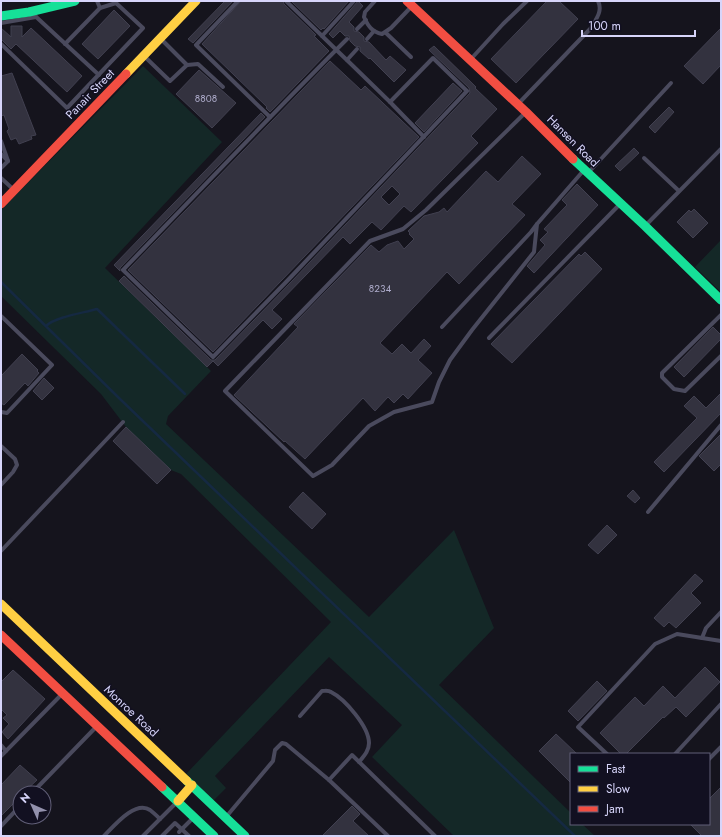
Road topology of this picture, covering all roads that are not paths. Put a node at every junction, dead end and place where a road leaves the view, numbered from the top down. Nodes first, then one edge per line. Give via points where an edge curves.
1 (75, 1) edge
2 (97, 1) edge
3 (196, 1) edge
4 (238, 1) edge
5 (286, 1) edge
6 (354, 1) edge
7 (375, 1) edge
8 (527, 1) edge
9 (598, 1) edge
10 (410, 3) edge
11 (100, 8) junction
12 (33, 14) junction
13 (1, 16) edge
14 (366, 20) junction
15 (1, 24) edge
16 (357, 29) dead end
17 (374, 31) junction
18 (386, 33) junction
19 (322, 36) junction
20 (160, 38) junction
21 (347, 39) dead end
22 (367, 39) dead end
23 (1, 44) edge
24 (65, 44) junction
25 (336, 49) junction
26 (357, 49) dead end
27 (144, 56) junction
28 (411, 57) dead end
29 (347, 60) junction
30 (470, 60) junction
31 (187, 65) junction
32 (99, 75) junction
33 (671, 83) dead end
34 (223, 87) dead end
35 (390, 102) junction
36 (518, 104) junction
37 (526, 112) junction
38 (270, 117) junction
39 (424, 137) junction
40 (1, 141) edge
41 (721, 149) edge
42 (1, 154) edge
43 (644, 158) dead end
44 (8, 161) junction
45 (1, 168) edge
46 (586, 171) junction
47 (1, 178) edge
48 (14, 190) junction
49 (679, 191) junction
50 (621, 203) junction
51 (1, 204) edge
52 (537, 224) junction
53 (645, 226) junction
54 (721, 300) edge
55 (721, 315) edge
56 (1, 316) edge
57 (442, 327) dead end
58 (489, 338) dead end
59 (721, 356) edge
60 (1, 412) edge
61 (123, 422) dead end
62 (721, 425) edge
63 (1, 446) edge
64 (1, 477) edge
65 (5, 481) junction
66 (1, 485) edge
67 (648, 512) dead end
68 (1, 551) edge
69 (1, 604) edge
70 (721, 612) edge
71 (1, 635) edge
72 (702, 638) junction
73 (721, 641) edge
74 (62, 694) junction
75 (721, 704) edge
76 (300, 716) dead end
77 (97, 726) junction
78 (1, 746) edge
79 (721, 747) edge
80 (6, 751) junction
81 (605, 753) edge
82 (676, 753) edge
83 (1, 756) edge
84 (710, 758) edge
85 (359, 762) junction
86 (329, 780) junction
87 (40, 785) edge
88 (192, 785) junction
89 (178, 801) junction
90 (12, 814) edge
91 (194, 817) junction
92 (226, 818) junction
93 (160, 819) junction
94 (1, 826) edge
95 (180, 831) junction
96 (104, 836) edge
97 (143, 836) edge
98 (162, 836) edge
99 (188, 836) edge
100 (214, 836) edge
101 (245, 836) edge
102 (388, 836) edge
103 (435, 836) edge

1 - 12 street
2 - 11 lane
3 - 20 street, Panair Street
4 - 38 lane via 196,45
5 - 19 lane
6 - 19 lane
7 - 14 lane via 365,12
8 - 30 lane
9 - 36 lane via 599,14 591,28
10 - 18 lane
10 - 30 street, Hansen Road
11 - 24 lane
11 - 32 lane via 116,3 143,28
12 - 13 street
12 - 15 lane
12 - 24 lane
14 - 16 lane
14 - 17 lane
17 - 18 lane
17 - 22 lane
18 - 28 lane
19 - 25 lane
20 - 27 street, Panair Street
20 - 31 lane
21 - 25 lane
23 - 32 lane via 66,108
24 - 32 lane
25 - 29 lane
25 - 38 lane
26 - 29 lane
27 - 31 lane via 170,81
27 - 48 street, Panair Street
29 - 35 lane
30 - 36 street, Hansen Road
31 - 34 lane via 198,64
33 - 46 lane
35 - 39 lane
35 - 39 lane via 433,58 467,91
36 - 37 street, Hansen Road
37 - 46 street, Hansen Road
37 - 52 lane via 426,210 403,229 370,241 225,391 313,476 332,465 369,426 394,412 432,402 450,360 534,252
38 - 39 lane via 123,270 213,357
40 - 44 lane
41 - 49 lane
42 - 44 lane
43 - 49 lane
44 - 45 lane
46 - 50 street, Hansen Road
46 - 52 lane
47 - 48 lane
48 - 51 street, Panair Street
49 - 53 lane
50 - 53 street, Hansen Road
50 - 58 lane
52 - 57 lane
53 - 54 street, Hansen Road
55 - 59 lane via 662,373 662,377 674,389 685,391
56 - 60 lane via 52,365 7,413
61 - 68 lane
62 - 67 lane
63 - 65 lane via 15,459 17,465
64 - 65 lane
65 - 66 lane
69 - 88 street, Monroe Road
70 - 72 lane via 706,628
71 - 74 street
72 - 73 lane
72 - 81 lane via 677,634 654,644 578,727
74 - 77 street
74 - 80 lane
75 - 82 lane
76 - 85 lane via 322,691 329,691 341,698 354,711 369,742 368,752
77 - 87 lane
77 - 89 street
78 - 80 lane
79 - 84 lane
80 - 83 lane
85 - 86 lane via 352,755
85 - 103 lane
86 - 92 lane via 282,743 275,750 273,761
86 - 102 lane
88 - 89 street
88 - 92 street, Monroe Road
89 - 91 street
89 - 93 lane
90 - 94 lane
91 - 95 lane
91 - 100 street
92 - 101 street, Monroe Road
93 - 96 lane via 150,809 140,808 126,814
93 - 97 lane
95 - 98 lane via 175,823
95 - 99 lane

